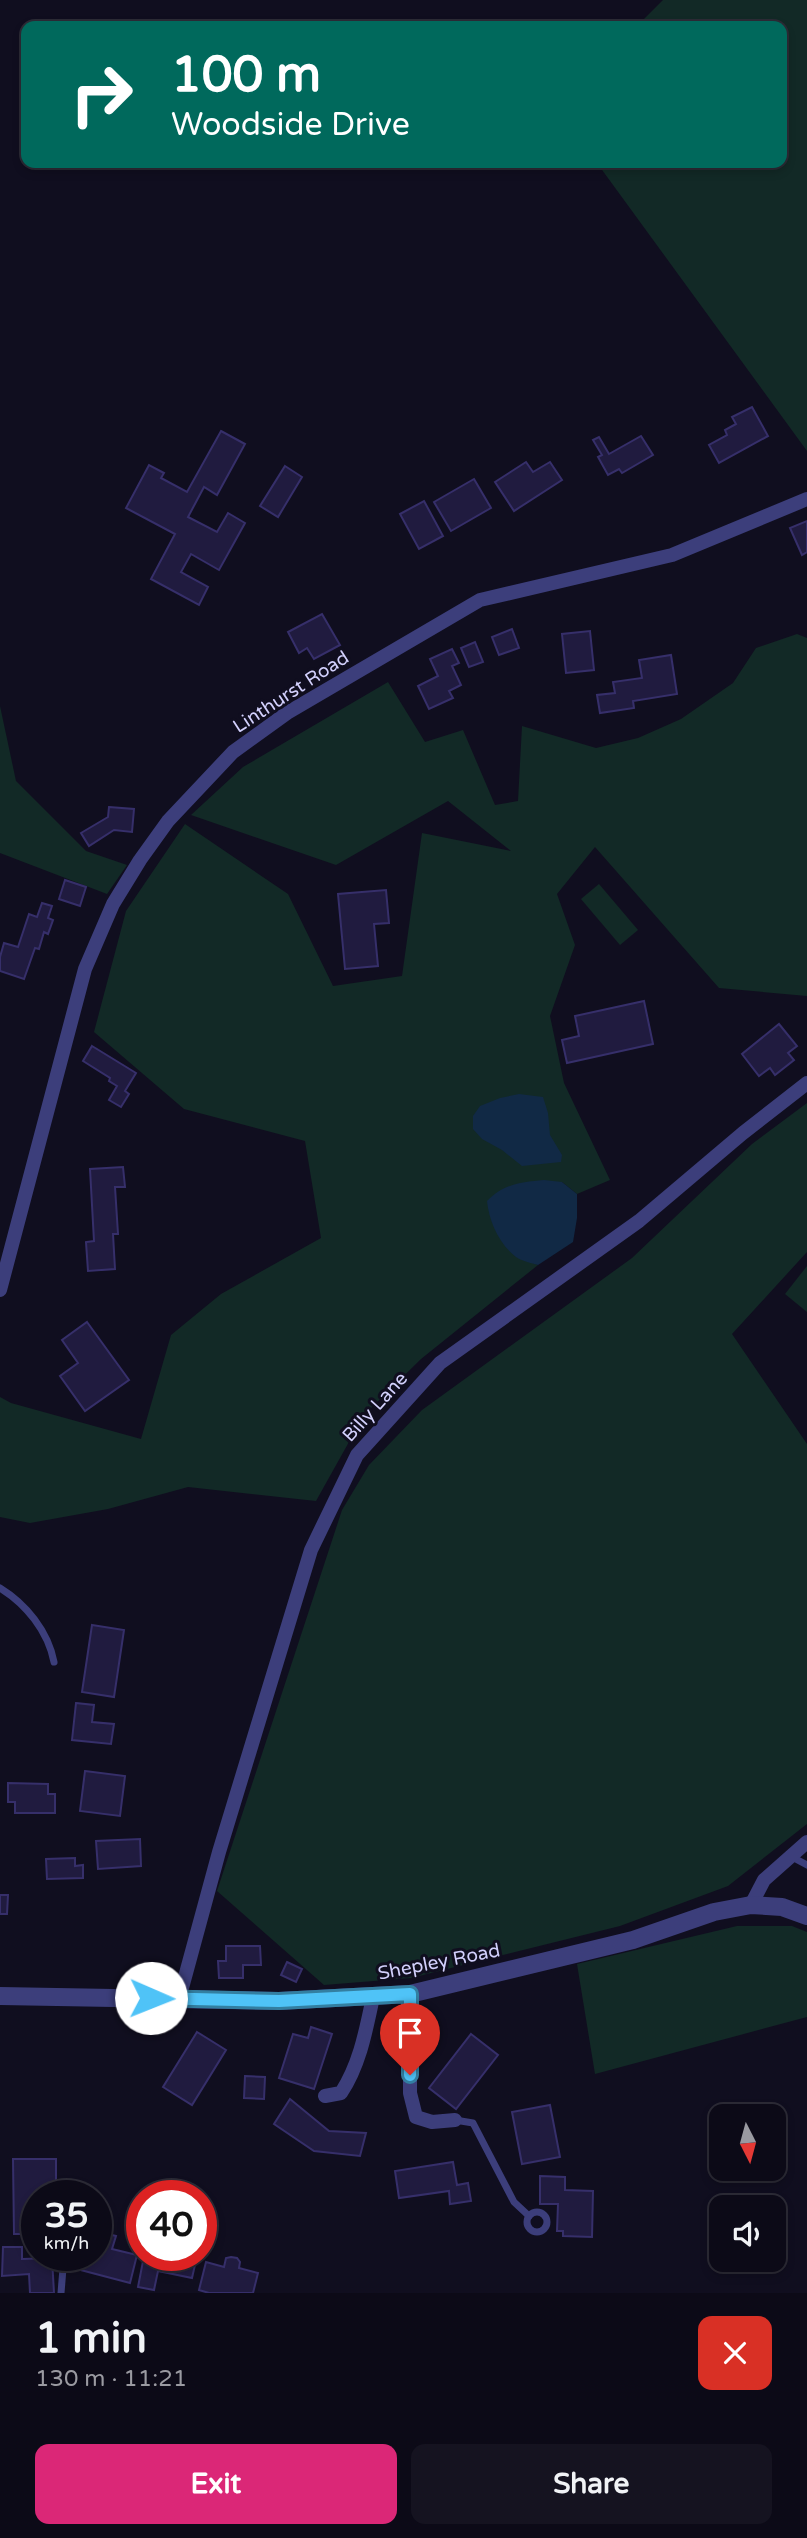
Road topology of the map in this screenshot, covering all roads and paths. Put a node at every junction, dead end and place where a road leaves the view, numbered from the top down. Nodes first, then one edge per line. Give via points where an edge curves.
1 (807, 499) edge
2 (807, 1083) edge
3 (0, 1290) edge
4 (0, 1588) edge
5 (54, 1662) dead end
6 (807, 1842) edge
7 (791, 1856) junction
8 (807, 1865) edge
9 (751, 1905) junction
10 (807, 1916) edge
11 (410, 1994) junction
12 (0, 1996) edge
13 (373, 1997) junction
14 (179, 1999) junction
15 (325, 2096) dead end
16 (455, 2120) joint
17 (529, 2216) dead end
18 (63, 2271) edge
19 (61, 2293) edge

1 - 3 street, Linthurst Road via 672,555 480,600 286,713 233,752 168,821 113,904 85,969
2 - 14 street, Billy Lane via 639,1221 440,1363 357,1455 311,1550
4 - 5 lane via 12,1595 45,1635
6 - 7 street
7 - 8 lane
7 - 9 street via 764,1880
9 - 10 street, Shepley Road via 782,1907
9 - 11 street, Shepley Road via 714,1912 633,1940
11 - 13 street, Shepley Road
11 - 16 street via 410,2093 416,2117 432,2122
12 - 14 street, Shepley Road
13 - 14 street, Shepley Road
13 - 15 street via 363,2045 347,2083 341,2093
16 - 17 lane via 473,2123 508,2193
18 - 19 lane

